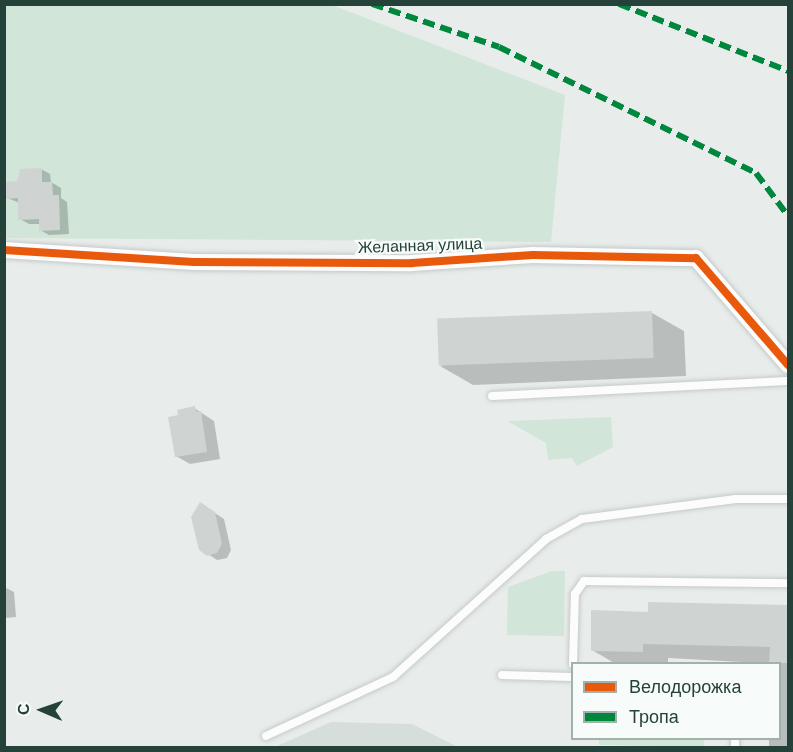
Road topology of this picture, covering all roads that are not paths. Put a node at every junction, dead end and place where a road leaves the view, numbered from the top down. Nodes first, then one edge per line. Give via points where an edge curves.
1 (4, 250) edge
2 (789, 365) edge
3 (789, 381) edge
4 (492, 396) dead end
5 (789, 499) edge
6 (789, 583) edge
7 (573, 662) edge
8 (502, 675) dead end
9 (571, 677) edge
10 (266, 736) dead end

1 - 2 street, Желанная улица via 194,262 412,263 533,255 696,258
3 - 4 lane
5 - 10 lane via 736,499 582,519 546,539 393,677
6 - 7 lane via 584,581 574,594
8 - 9 lane

